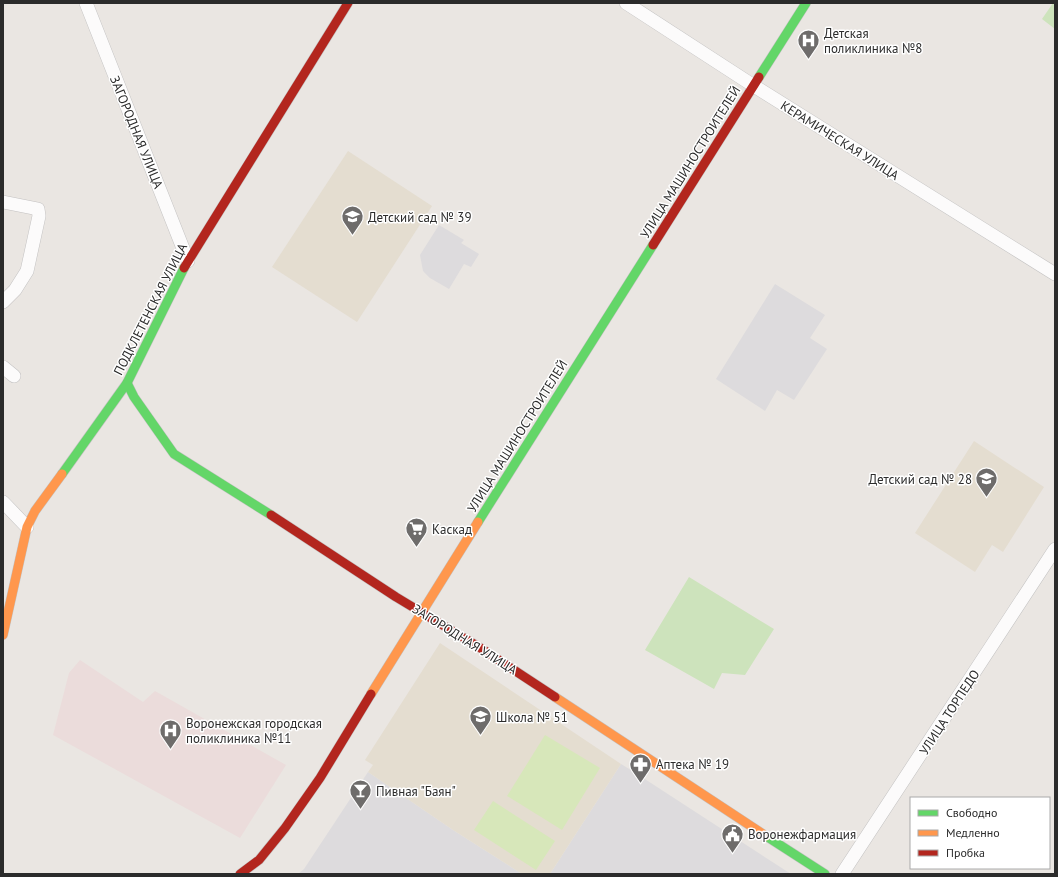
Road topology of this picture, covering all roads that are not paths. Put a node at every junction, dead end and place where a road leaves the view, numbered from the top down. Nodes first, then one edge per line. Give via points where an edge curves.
1 (86, 3) edge
2 (347, 3) edge
3 (626, 3) edge
4 (806, 3) edge
5 (754, 86) junction
6 (3, 202) edge
7 (188, 260) junction
8 (1055, 274) edge
9 (3, 302) edge
10 (3, 367) edge
11 (14, 376) dead end
12 (127, 383) junction
13 (3, 502) edge
14 (27, 527) junction
15 (1055, 549) edge
16 (421, 612) junction
17 (3, 635) edge
18 (240, 874) edge
19 (825, 874) edge
20 (842, 874) edge

1 - 7 street, ЗАГОРОДНАЯ УЛИЦА
2 - 7 street, ПОДКЛЕТЕНСКАЯ УЛИЦА
3 - 5 street, КЕРАМИЧЕСКАЯ УЛИЦА
4 - 5 street, УЛИЦА МАШИНОСТРОИТЕЛЕЙ
5 - 8 street, КЕРАМИЧЕСКАЯ УЛИЦА
5 - 16 street, УЛИЦА МАШИНОСТРОИТЕЛЕЙ
6 - 9 street via 38,209 40,216 27,272
7 - 12 street, ПОДКЛЕТЕНСКАЯ УЛИЦА
10 - 11 street
12 - 14 street, ПОДКЛЕТЕНСКАЯ УЛИЦА via 35,511
12 - 16 street, ЗАГОРОДНАЯ УЛИЦА via 174,454
13 - 14 street
14 - 17 street, ПОДКЛЕТЕНСКАЯ УЛИЦА
15 - 20 street, УЛИЦА ТОРПЕДО
16 - 18 street, УЛИЦА МАШИНОСТРОИТЕЛЕЙ via 320,778 259,860
16 - 19 street, ЗАГОРОДНАЯ УЛИЦА via 479,647

